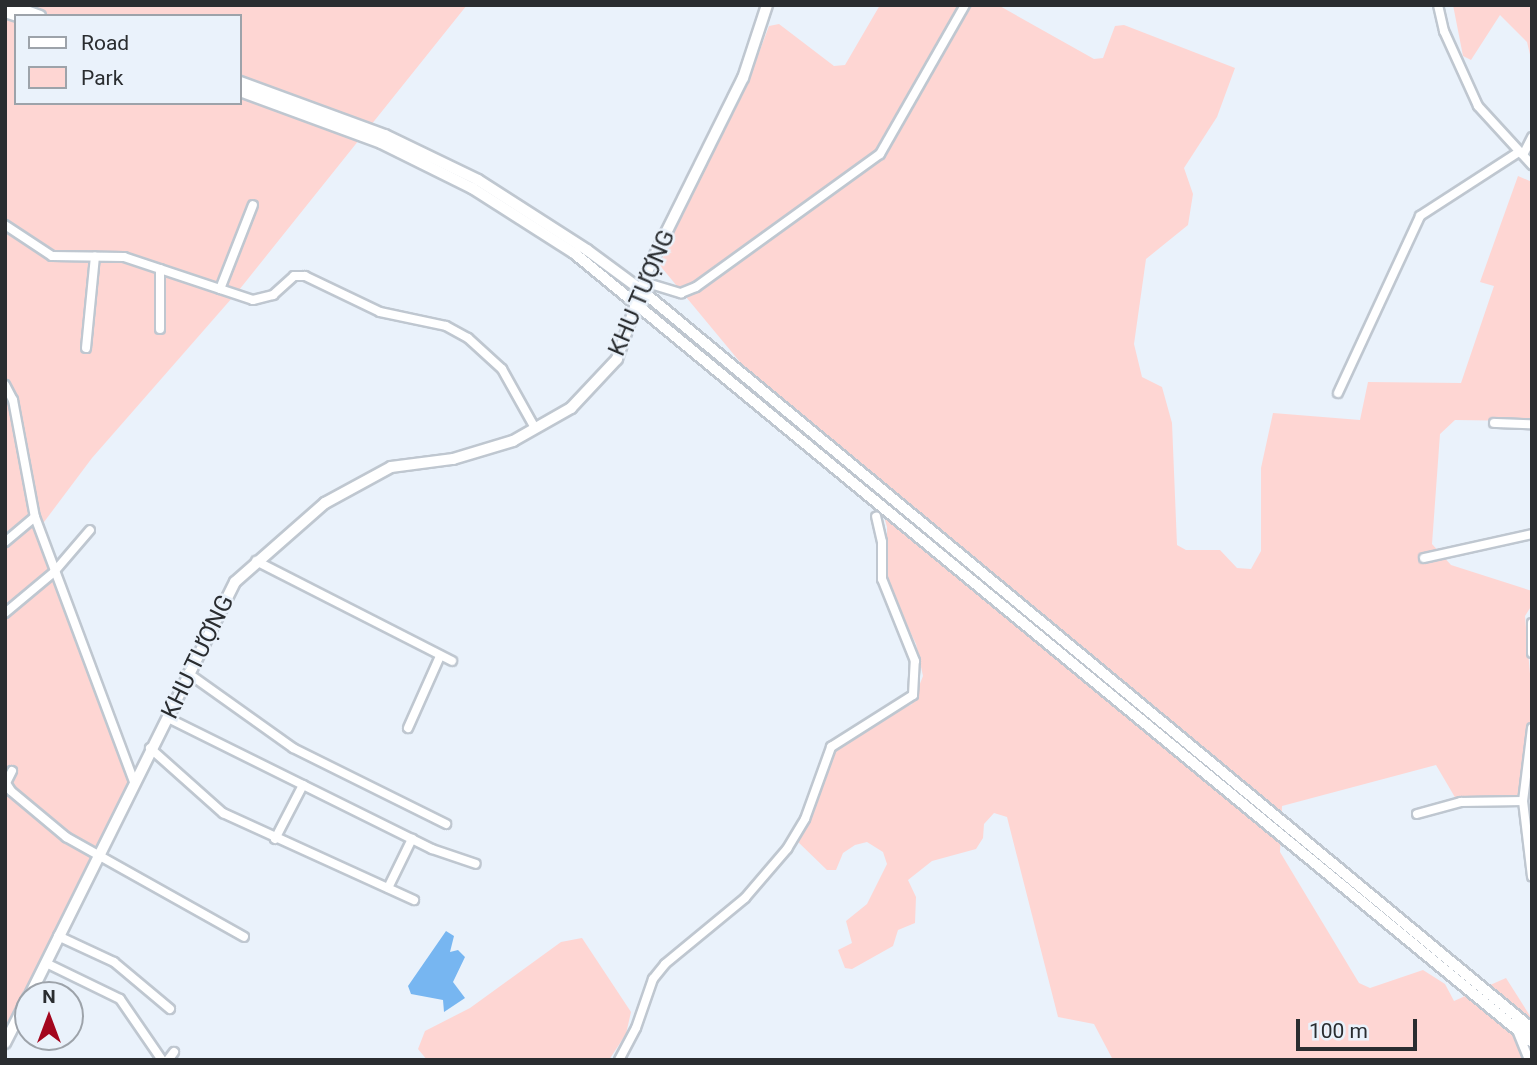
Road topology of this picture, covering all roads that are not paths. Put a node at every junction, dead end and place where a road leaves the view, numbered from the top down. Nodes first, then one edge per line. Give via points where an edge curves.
1 (10, 5) edge
2 (767, 5) edge
3 (965, 5) edge
4 (1438, 5) edge
5 (35, 14) edge
6 (242, 83) edge
7 (242, 92) edge
8 (1532, 137) edge
9 (1521, 154) junction
10 (1532, 164) edge
11 (253, 205) dead end
12 (5, 225) edge
13 (94, 256) junction
14 (160, 269) junction
15 (220, 289) junction
16 (640, 291) junction
17 (160, 329) dead end
18 (86, 348) dead end
19 (5, 385) edge
20 (1338, 393) dead end
21 (1494, 423) dead end
22 (1532, 424) edge
23 (535, 428) junction
24 (35, 517) junction
25 (876, 517) dead end
26 (90, 530) dead end
27 (1532, 534) edge
28 (5, 542) edge
29 (1424, 558) dead end
30 (256, 561) junction
31 (54, 572) junction
32 (5, 613) edge
33 (1532, 623) edge
34 (1532, 653) edge
35 (440, 656) junction
36 (452, 661) dead end
37 (188, 673) junction
38 (168, 718) junction
39 (408, 728) dead end
40 (1532, 728) edge
41 (150, 748) junction
42 (12, 771) dead end
43 (135, 784) junction
44 (303, 785) junction
45 (1523, 801) junction
46 (1417, 814) dead end
47 (446, 824) dead end
48 (275, 839) junction
49 (412, 839) junction
50 (97, 858) junction
51 (476, 864) dead end
52 (1532, 876) edge
53 (388, 888) junction
54 (414, 900) dead end
55 (58, 936) junction
56 (244, 937) dead end
57 (46, 963) junction
58 (37, 981) edge
59 (170, 1009) dead end
60 (1532, 1028) edge
61 (1517, 1030) junction
62 (1532, 1042) edge
63 (174, 1052) dead end
64 (162, 1060) edge
65 (168, 1060) edge
66 (619, 1060) edge
67 (1530, 1060) edge

1 - 5 main road
2 - 16 main road, KHU TƯỢNG via 743,78
3 - 16 street via 880,154 696,287 681,293
4 - 9 street via 1444,31 1478,106
6 - 16 main road via 385,135 478,180 537,214
7 - 16 main road via 381,144 472,188
8 - 9 street
9 - 10 street
9 - 20 street via 1420,216
11 - 15 street
12 - 13 street via 52,256
13 - 14 street via 124,257
13 - 18 street
14 - 15 street
14 - 17 street
15 - 23 street via 253,300 273,295 294,276 305,276 380,312 446,326 468,338 502,369
16 - 23 main road, KHU TƯỢNG via 617,359 571,408
16 - 60 main road
16 - 61 main road
19 - 24 street via 13,400
21 - 22 street
23 - 30 main road, KHU TƯỢNG via 489,451 380,472 325,503
24 - 28 street
24 - 31 street
25 - 66 street via 882,542 882,579 915,661 912,695 831,747 805,818 787,849 745,898 653,979
26 - 31 street
27 - 29 street
30 - 35 street
30 - 37 main road, KHU TƯỢNG via 229,590
31 - 32 street
31 - 43 street
33 - 34 street
35 - 36 street
35 - 39 street
37 - 38 main road, KHU TƯỢNG
37 - 47 street via 293,748
38 - 41 main road, KHU TƯỢNG
38 - 44 street
40 - 45 street
41 - 43 main road, KHU TƯỢNG
41 - 48 street via 223,813
42 - 50 street via 6,783 11,791
43 - 50 main road, KHU TƯỢNG
44 - 48 street
44 - 49 street
45 - 46 street via 1461,802
45 - 52 street
48 - 53 street
49 - 51 street
49 - 53 street
50 - 55 main road, KHU TƯỢNG
50 - 56 street
53 - 54 street
55 - 57 main road, KHU TƯỢNG
55 - 59 street via 122,968
57 - 58 main road, KHU TƯỢNG
57 - 64 street via 120,999
61 - 62 main road
61 - 67 street
63 - 65 street

